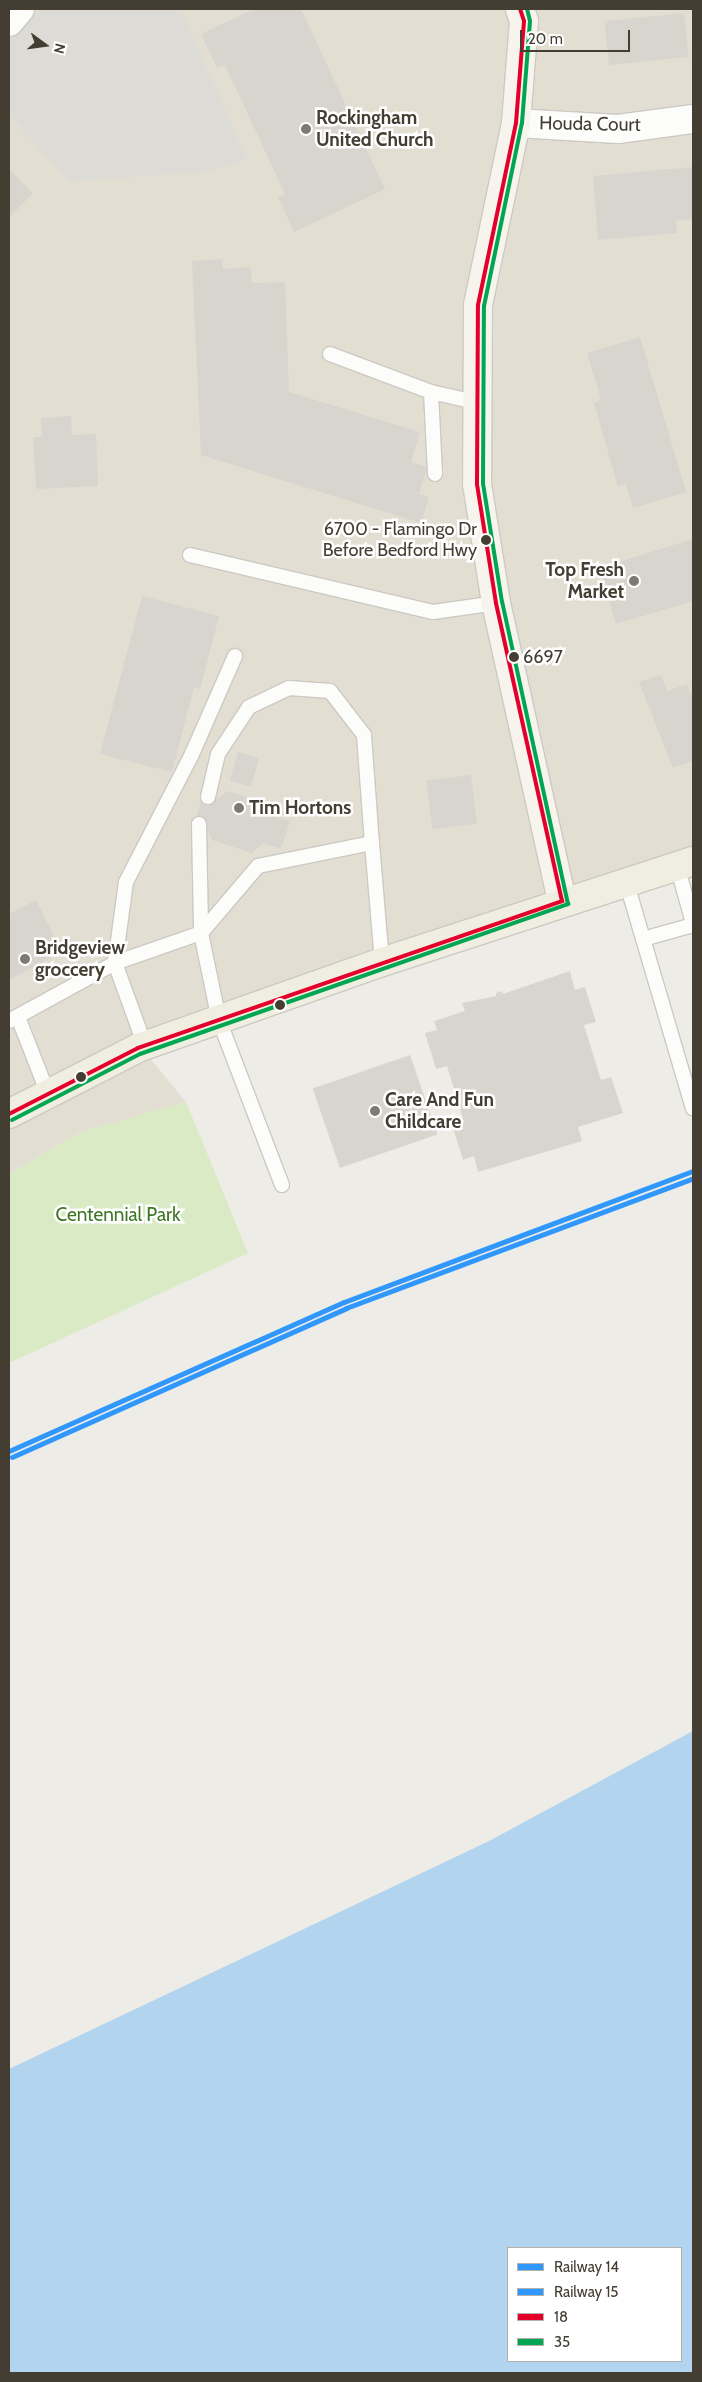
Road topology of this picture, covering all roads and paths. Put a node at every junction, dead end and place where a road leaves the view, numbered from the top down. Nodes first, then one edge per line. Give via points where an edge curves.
1 (20, 9) edge
2 (520, 9) edge
3 (9, 22) edge
4 (693, 119) edge
5 (516, 123) junction
6 (330, 354) dead end
7 (432, 392) junction
8 (480, 403) junction
9 (435, 474) dead end
10 (190, 555) dead end
11 (496, 603) junction
12 (235, 656) dead end
13 (208, 797) dead end
14 (199, 824) dead end
15 (372, 843) junction
16 (685, 863) edge
17 (626, 882) junction
18 (562, 901) junction
19 (693, 924) edge
20 (201, 933) junction
21 (643, 939) junction
22 (382, 962) junction
23 (115, 963) junction
24 (13, 1019) edge
25 (219, 1020) junction
26 (145, 1046) junction
27 (48, 1094) junction
28 (693, 1108) edge
29 (9, 1114) edge
30 (282, 1185) dead end

1 - 3 street
2 - 5 street via 524,21
4 - 5 street, Houda Court via 618,128
5 - 8 street via 478,305
6 - 7 lane
7 - 8 lane
7 - 9 lane
8 - 11 street via 477,484
10 - 11 lane via 433,612
11 - 18 street
12 - 23 lane via 192,754 126,882
13 - 15 lane via 218,754 249,707 289,688 330,691 364,735
14 - 20 lane
15 - 20 lane via 258,866
15 - 22 lane
16 - 17 main road
16 - 19 lane
17 - 18 main road
17 - 21 lane
18 - 22 main road
19 - 21 lane
20 - 23 lane
20 - 25 lane
21 - 28 lane
22 - 25 main road
23 - 24 lane
23 - 26 lane
24 - 27 lane
25 - 26 main road
25 - 30 lane
26 - 27 main road
27 - 29 main road

